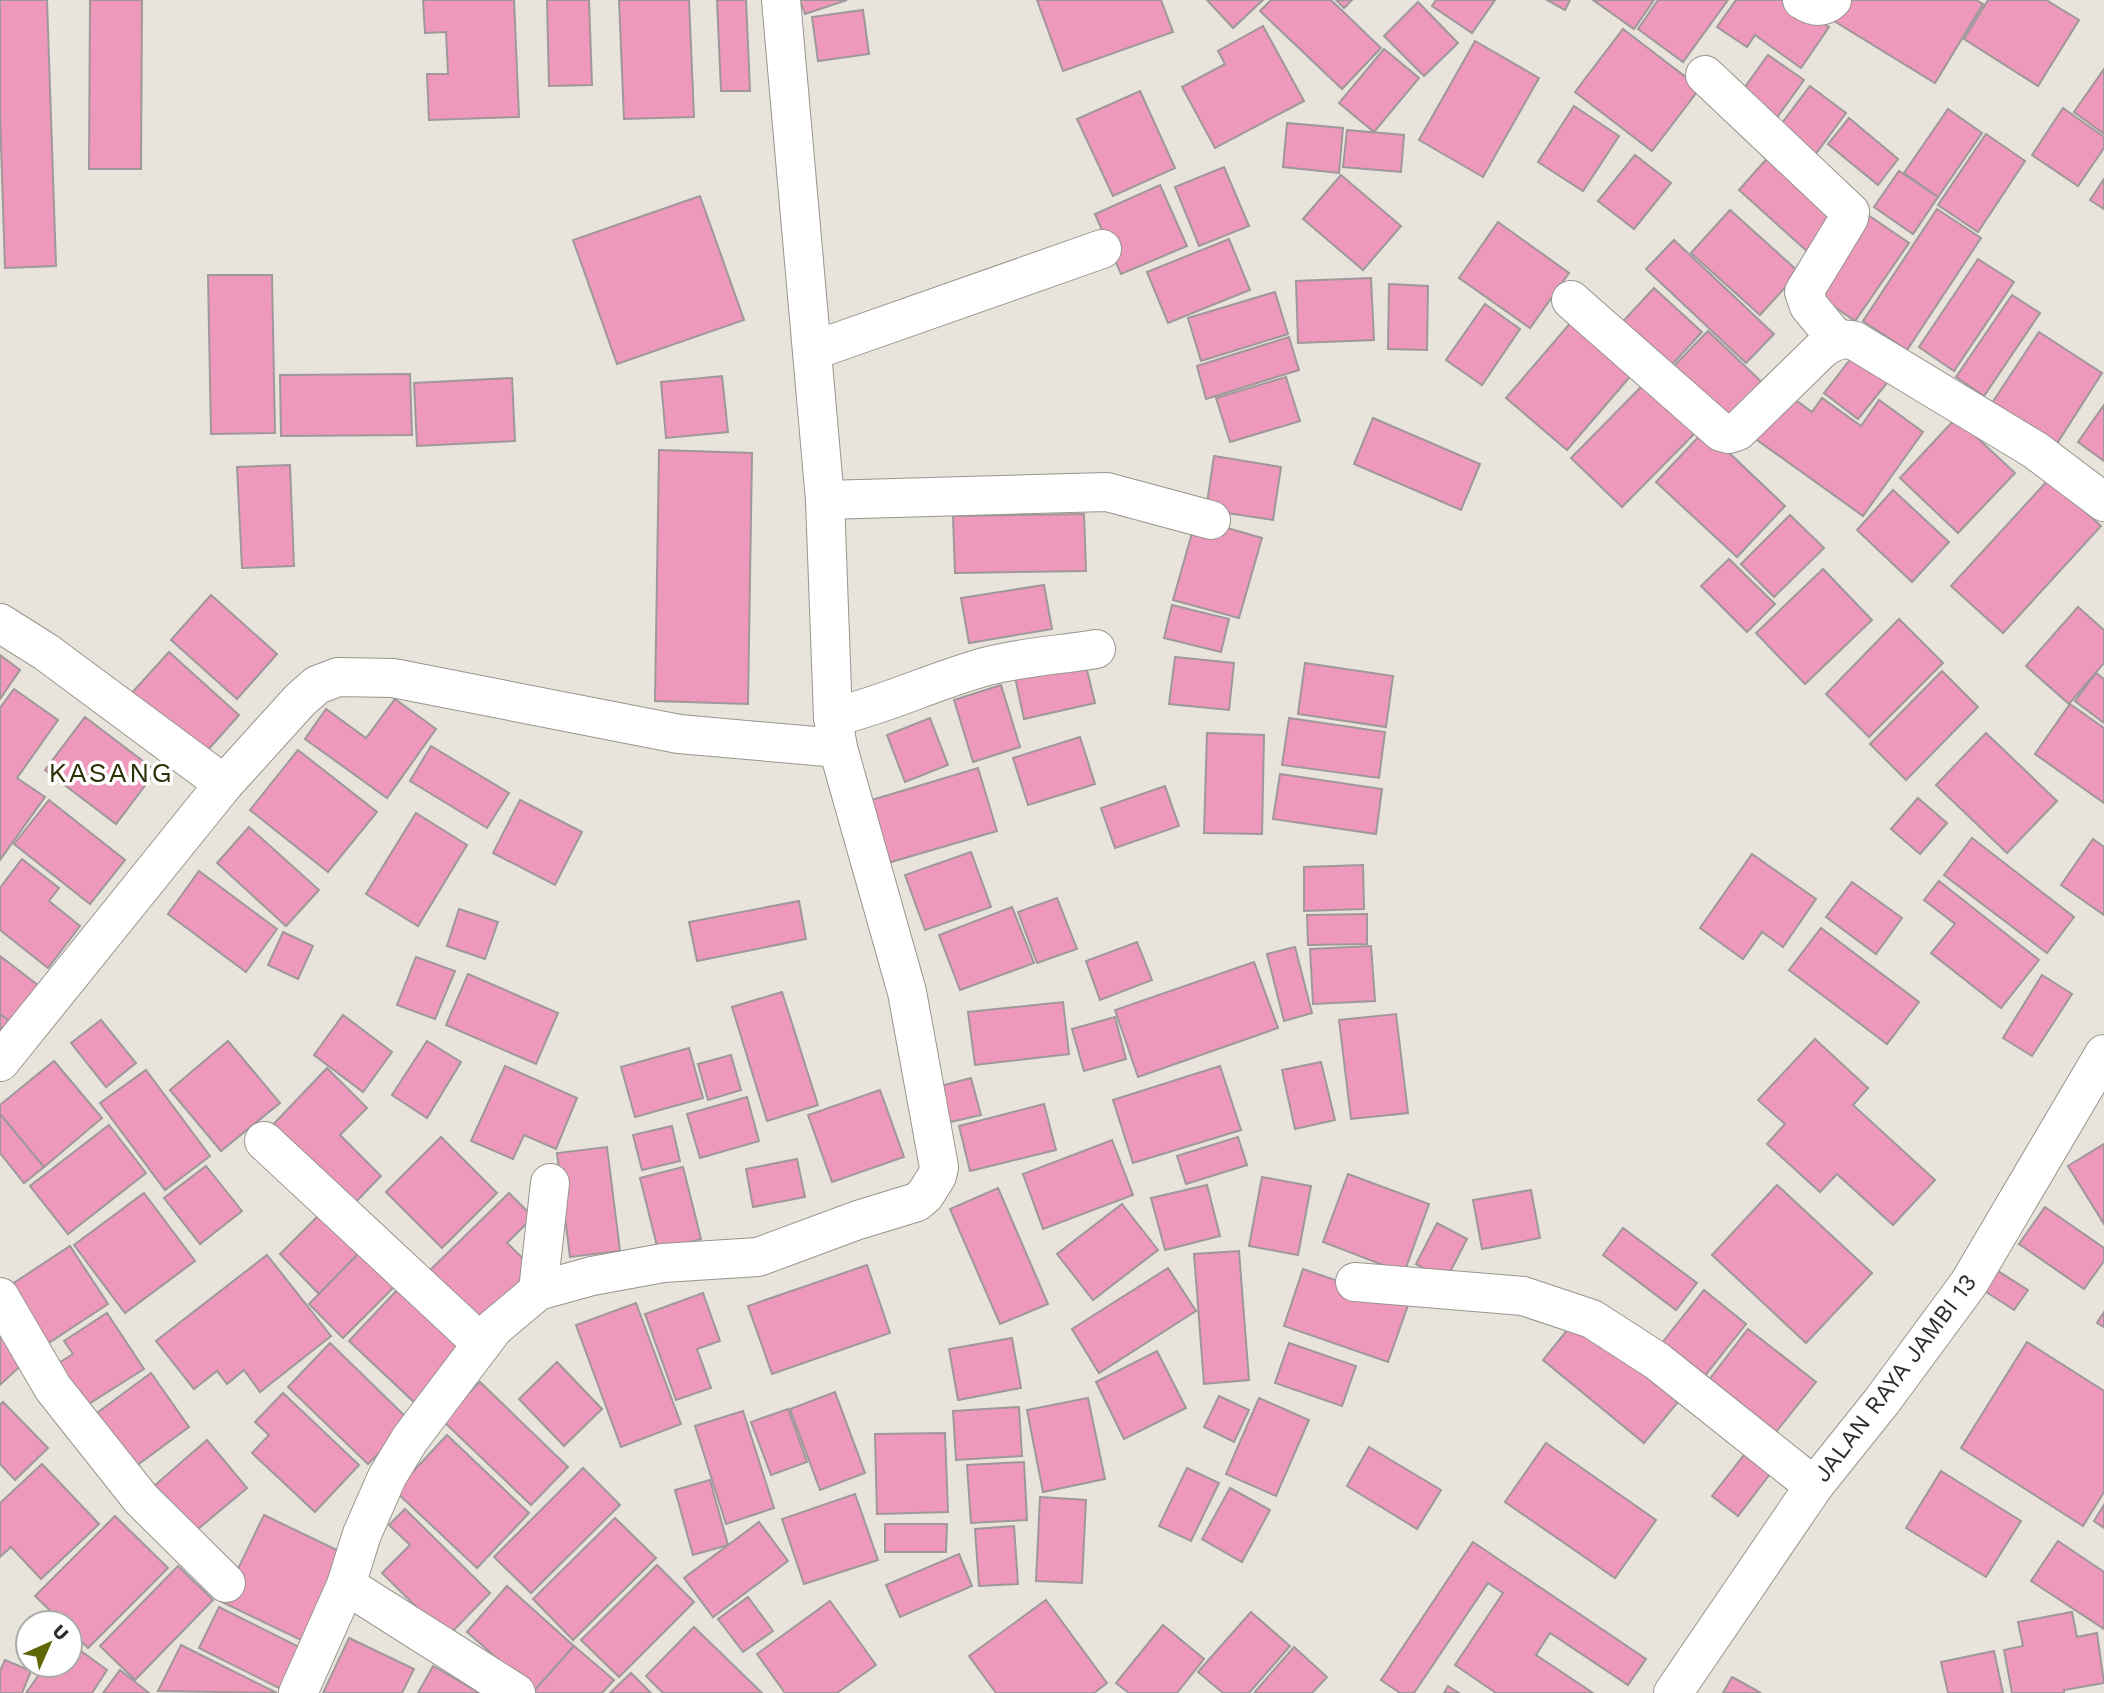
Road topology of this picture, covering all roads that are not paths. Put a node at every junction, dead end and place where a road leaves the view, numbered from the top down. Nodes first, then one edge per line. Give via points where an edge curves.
1 (781, 0) edge
2 (1802, 0) edge
3 (1832, 0) edge
4 (1705, 75) dead end
5 (1102, 249) dead end
6 (1572, 300) dead end
7 (1837, 340) junction
8 (812, 351) junction
9 (825, 500) junction
10 (2104, 502) edge
11 (1211, 520) dead end
12 (0, 623) edge
13 (1096, 649) dead end
14 (836, 732) junction
15 (224, 784) junction
16 (2104, 1054) edge
17 (0, 1062) edge
18 (264, 1140) dead end
19 (550, 1183) dead end
20 (1355, 1282) dead end
21 (538, 1291) junction
22 (0, 1297) edge
23 (482, 1345) junction
24 (1814, 1486) junction
25 (226, 1583) dead end
26 (346, 1585) junction
27 (298, 1693) edge
28 (516, 1693) edge
29 (1673, 1693) edge

1 - 8 street
2 - 3 street via 1815,7
4 - 7 street via 1850,212 1804,292 1809,306
5 - 8 street
6 - 7 street via 1715,427 1729,434 1738,431 1823,348
7 - 10 street via 1855,341 2023,442
8 - 9 street
9 - 11 street via 1107,492
9 - 14 street
12 - 15 street
13 - 14 street via 990,666 911,691 866,709
14 - 15 street via 679,734 393,678 338,677 317,685 300,700
14 - 21 street via 907,992 937,1176 917,1202 758,1257 663,1263
15 - 17 street
16 - 24 street, JALAN RAYA JAMBI 13 via 1969,1283
18 - 23 street
19 - 21 street
20 - 24 street via 1523,1296 1592,1319 1657,1361
21 - 23 street via 494,1328
22 - 25 street via 53,1388 141,1499
23 - 26 street via 387,1476
24 - 29 street, JALAN RAYA JAMBI 13
26 - 27 street
26 - 28 street

